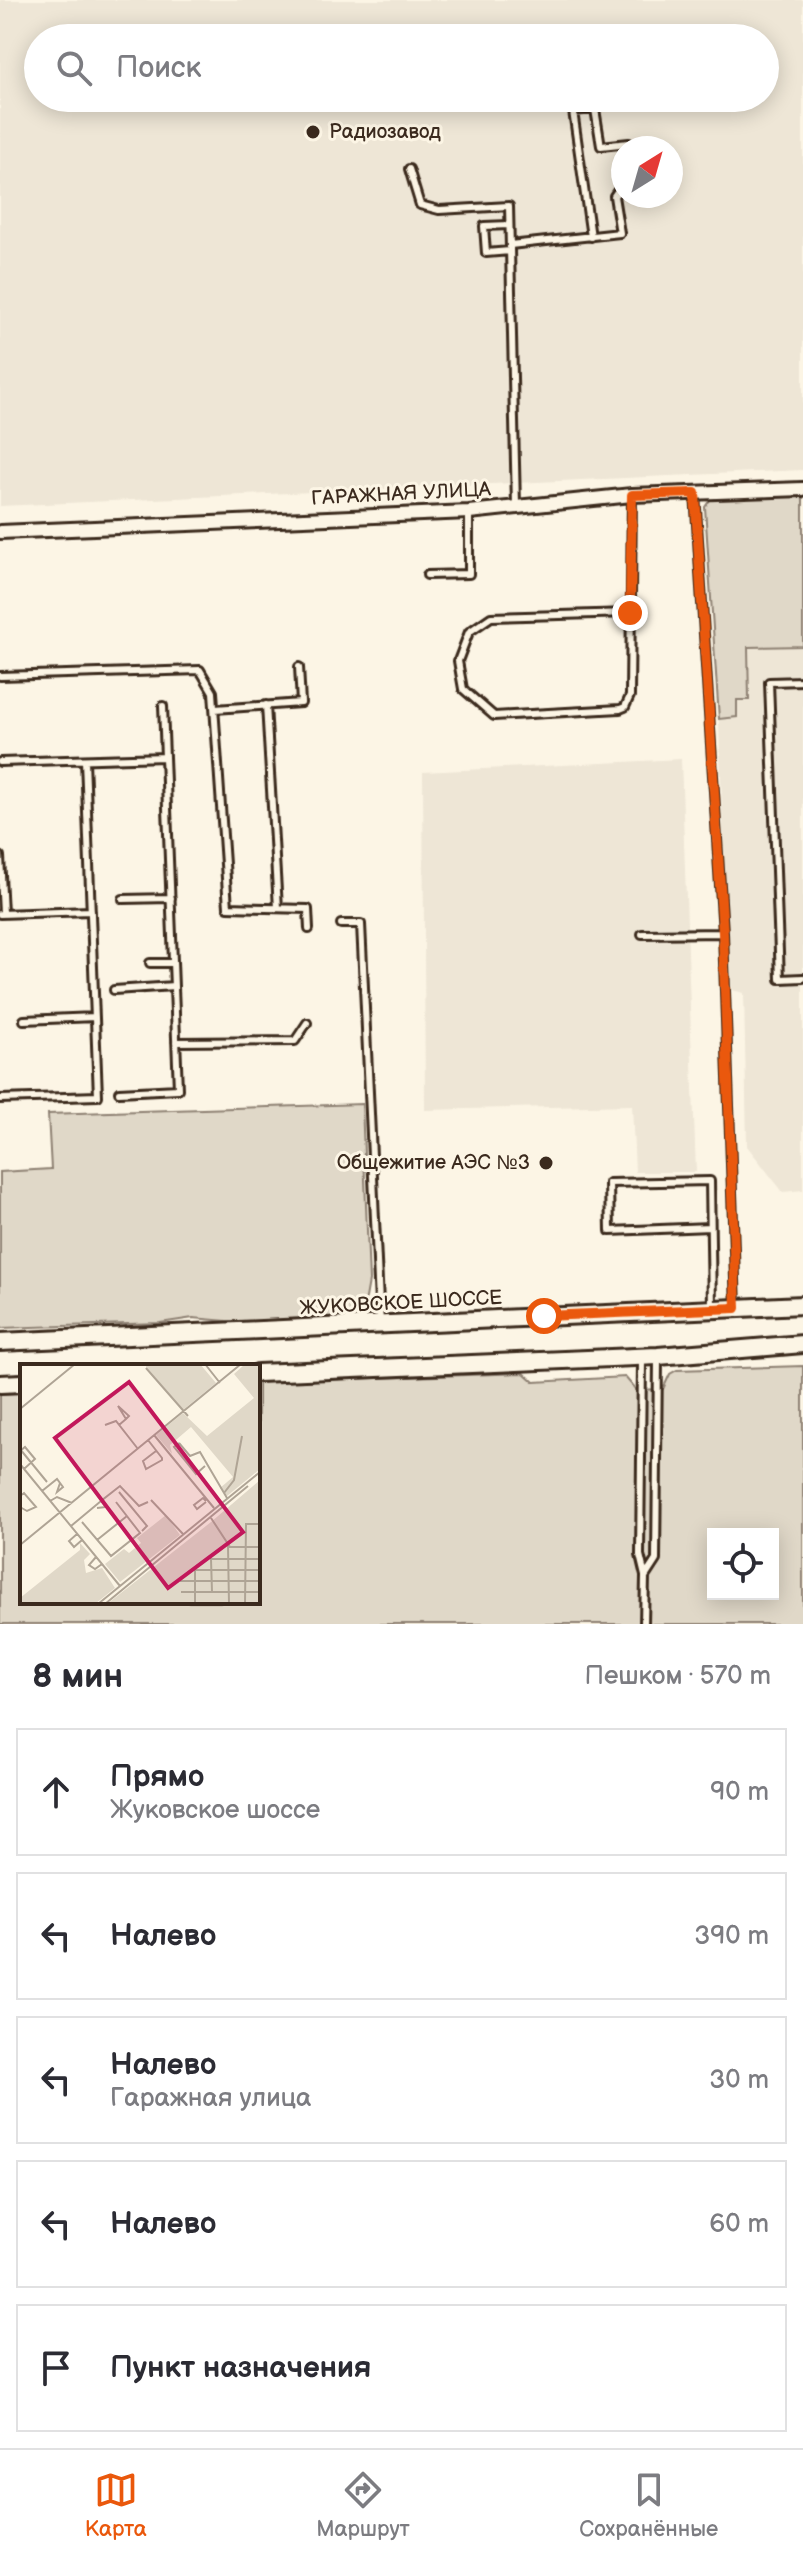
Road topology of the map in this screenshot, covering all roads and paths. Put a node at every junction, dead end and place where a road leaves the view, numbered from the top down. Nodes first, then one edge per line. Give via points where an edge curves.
1 (573, 112) edge
2 (595, 112) edge
3 (611, 145) edge
4 (409, 169) dead end
5 (616, 208) edge
6 (509, 225) junction
7 (591, 237) junction
8 (510, 248) junction
9 (803, 489) edge
10 (695, 493) junction
11 (632, 495) junction
12 (516, 506) junction
13 (469, 512) junction
14 (0, 532) edge
15 (427, 575) dead end
16 (630, 613) junction
17 (299, 667) dead end
18 (0, 676) edge
19 (803, 681) edge
20 (266, 705) junction
21 (163, 706) dead end
22 (215, 709) junction
23 (165, 757) junction
24 (85, 760) junction
25 (0, 762) edge
26 (0, 856) edge
27 (171, 898) junction
28 (123, 899) dead end
29 (278, 908) junction
30 (91, 911) junction
31 (2, 914) edge
32 (341, 924) dead end
33 (309, 929) dead end
34 (723, 933) junction
35 (642, 934) dead end
36 (150, 963) dead end
37 (173, 963) junction
38 (803, 978) edge
39 (174, 986) junction
40 (114, 990) dead end
41 (95, 1017) junction
42 (24, 1020) dead end
43 (307, 1023) dead end
44 (176, 1042) junction
45 (119, 1092) dead end
46 (0, 1099) edge
47 (710, 1227) dead end
48 (803, 1305) edge
49 (712, 1308) junction
50 (736, 1308) junction
51 (380, 1324) junction
52 (0, 1342) edge
53 (803, 1344) edge
54 (650, 1356) junction
55 (260, 1373) edge
56 (20, 1383) edge
57 (0, 1384) edge
58 (645, 1577) junction
59 (644, 1624) edge

1 - 7 lane
2 - 3 lane via 601,146
4 - 6 lane via 420,205 439,210 509,206
5 - 7 lane via 620,233
6 - 8 lane
6 - 8 lane via 484,226 486,253
7 - 8 lane
8 - 12 lane
9 - 10 street, ГАРАЖНАЯ УЛИЦА
10 - 11 street, ГАРАЖНАЯ УЛИЦА
10 - 34 lane
11 - 12 street, ГАРАЖНАЯ УЛИЦА
11 - 16 lane
12 - 13 street, ГАРАЖНАЯ УЛИЦА
13 - 14 street, ГАРАЖНАЯ УЛИЦА
13 - 15 lane via 469,574
16 - 16 lane via 630,696 625,707 494,716 463,689 458,661 463,647 469,632 491,617
17 - 20 lane via 301,703
18 - 22 lane via 200,670 213,692
19 - 38 lane via 769,682 780,979
20 - 22 lane
20 - 29 lane
21 - 23 lane
22 - 29 lane via 228,907
23 - 24 lane
23 - 27 lane
24 - 25 lane
24 - 30 lane
26 - 31 lane
27 - 28 lane
27 - 37 lane
29 - 33 lane via 308,909
30 - 31 lane
30 - 41 lane
32 - 51 lane via 361,924
34 - 35 lane
34 - 50 lane
36 - 37 lane
37 - 39 lane
39 - 40 lane
39 - 44 lane
41 - 42 lane
41 - 46 lane via 98,1096
43 - 44 lane via 295,1041
44 - 45 lane via 178,1089
47 - 49 lane via 610,1231 609,1183 710,1181
48 - 50 main road, ЖУКОВСКОЕ ШОССЕ
49 - 50 main road, ЖУКОВСКОЕ ШОССЕ
49 - 51 main road, ЖУКОВСКОЕ ШОССЕ
51 - 52 main road, ЖУКОВСКОЕ ШОССЕ
53 - 54 main road
54 - 55 main road
54 - 58 lane via 640,1555
54 - 58 lane via 656,1560
56 - 57 main road
58 - 59 lane

